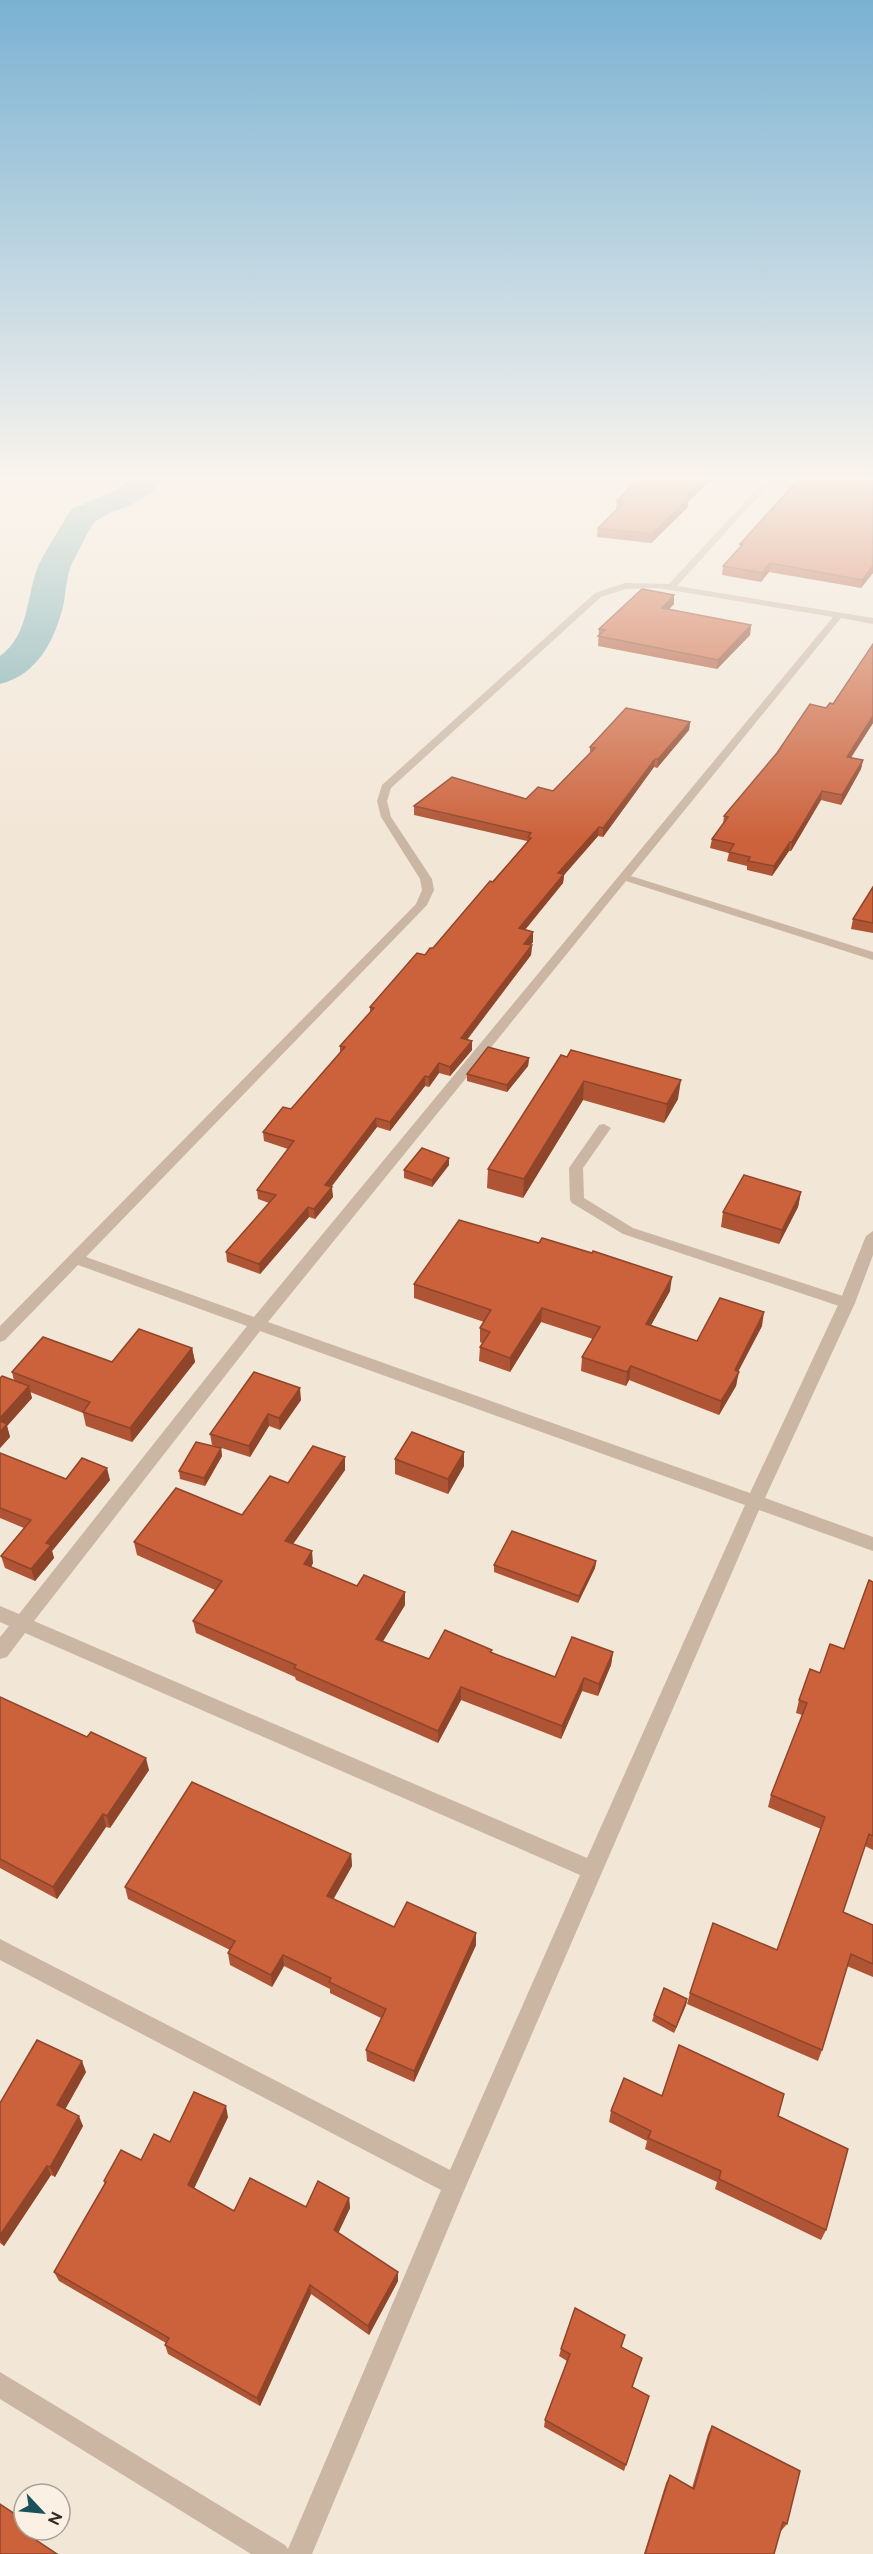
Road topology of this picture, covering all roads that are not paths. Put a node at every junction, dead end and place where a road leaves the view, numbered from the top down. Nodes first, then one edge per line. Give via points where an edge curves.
1 (593, 599) edge
2 (748, 599) edge
3 (839, 615) junction
4 (873, 621) edge
5 (624, 877) junction
6 (873, 956) edge
7 (604, 1128) dead end
8 (873, 1236) edge
9 (76, 1259) junction
10 (847, 1303) junction
11 (256, 1324) junction
12 (0, 1336) edge
13 (754, 1503) junction
14 (873, 1544) edge
15 (0, 1614) edge
16 (21, 1623) junction
17 (0, 1651) edge
18 (592, 1870) junction
19 (0, 1949) edge
20 (454, 2185) junction
21 (0, 2385) edge
22 (276, 2554) edge
23 (299, 2554) edge

1 - 9 street via 386,787 381,801 386,818 426,879 428,890 421,905
2 - 3 street
3 - 4 street
3 - 5 street
5 - 6 street
5 - 11 street
7 - 10 street via 576,1168 577,1200 628,1231
8 - 10 street
9 - 11 street
9 - 12 street
10 - 13 street
11 - 13 street
11 - 16 street
13 - 14 street
13 - 18 street
15 - 16 street
16 - 17 street
16 - 18 street
18 - 20 street
19 - 20 street
20 - 23 street
21 - 22 street

